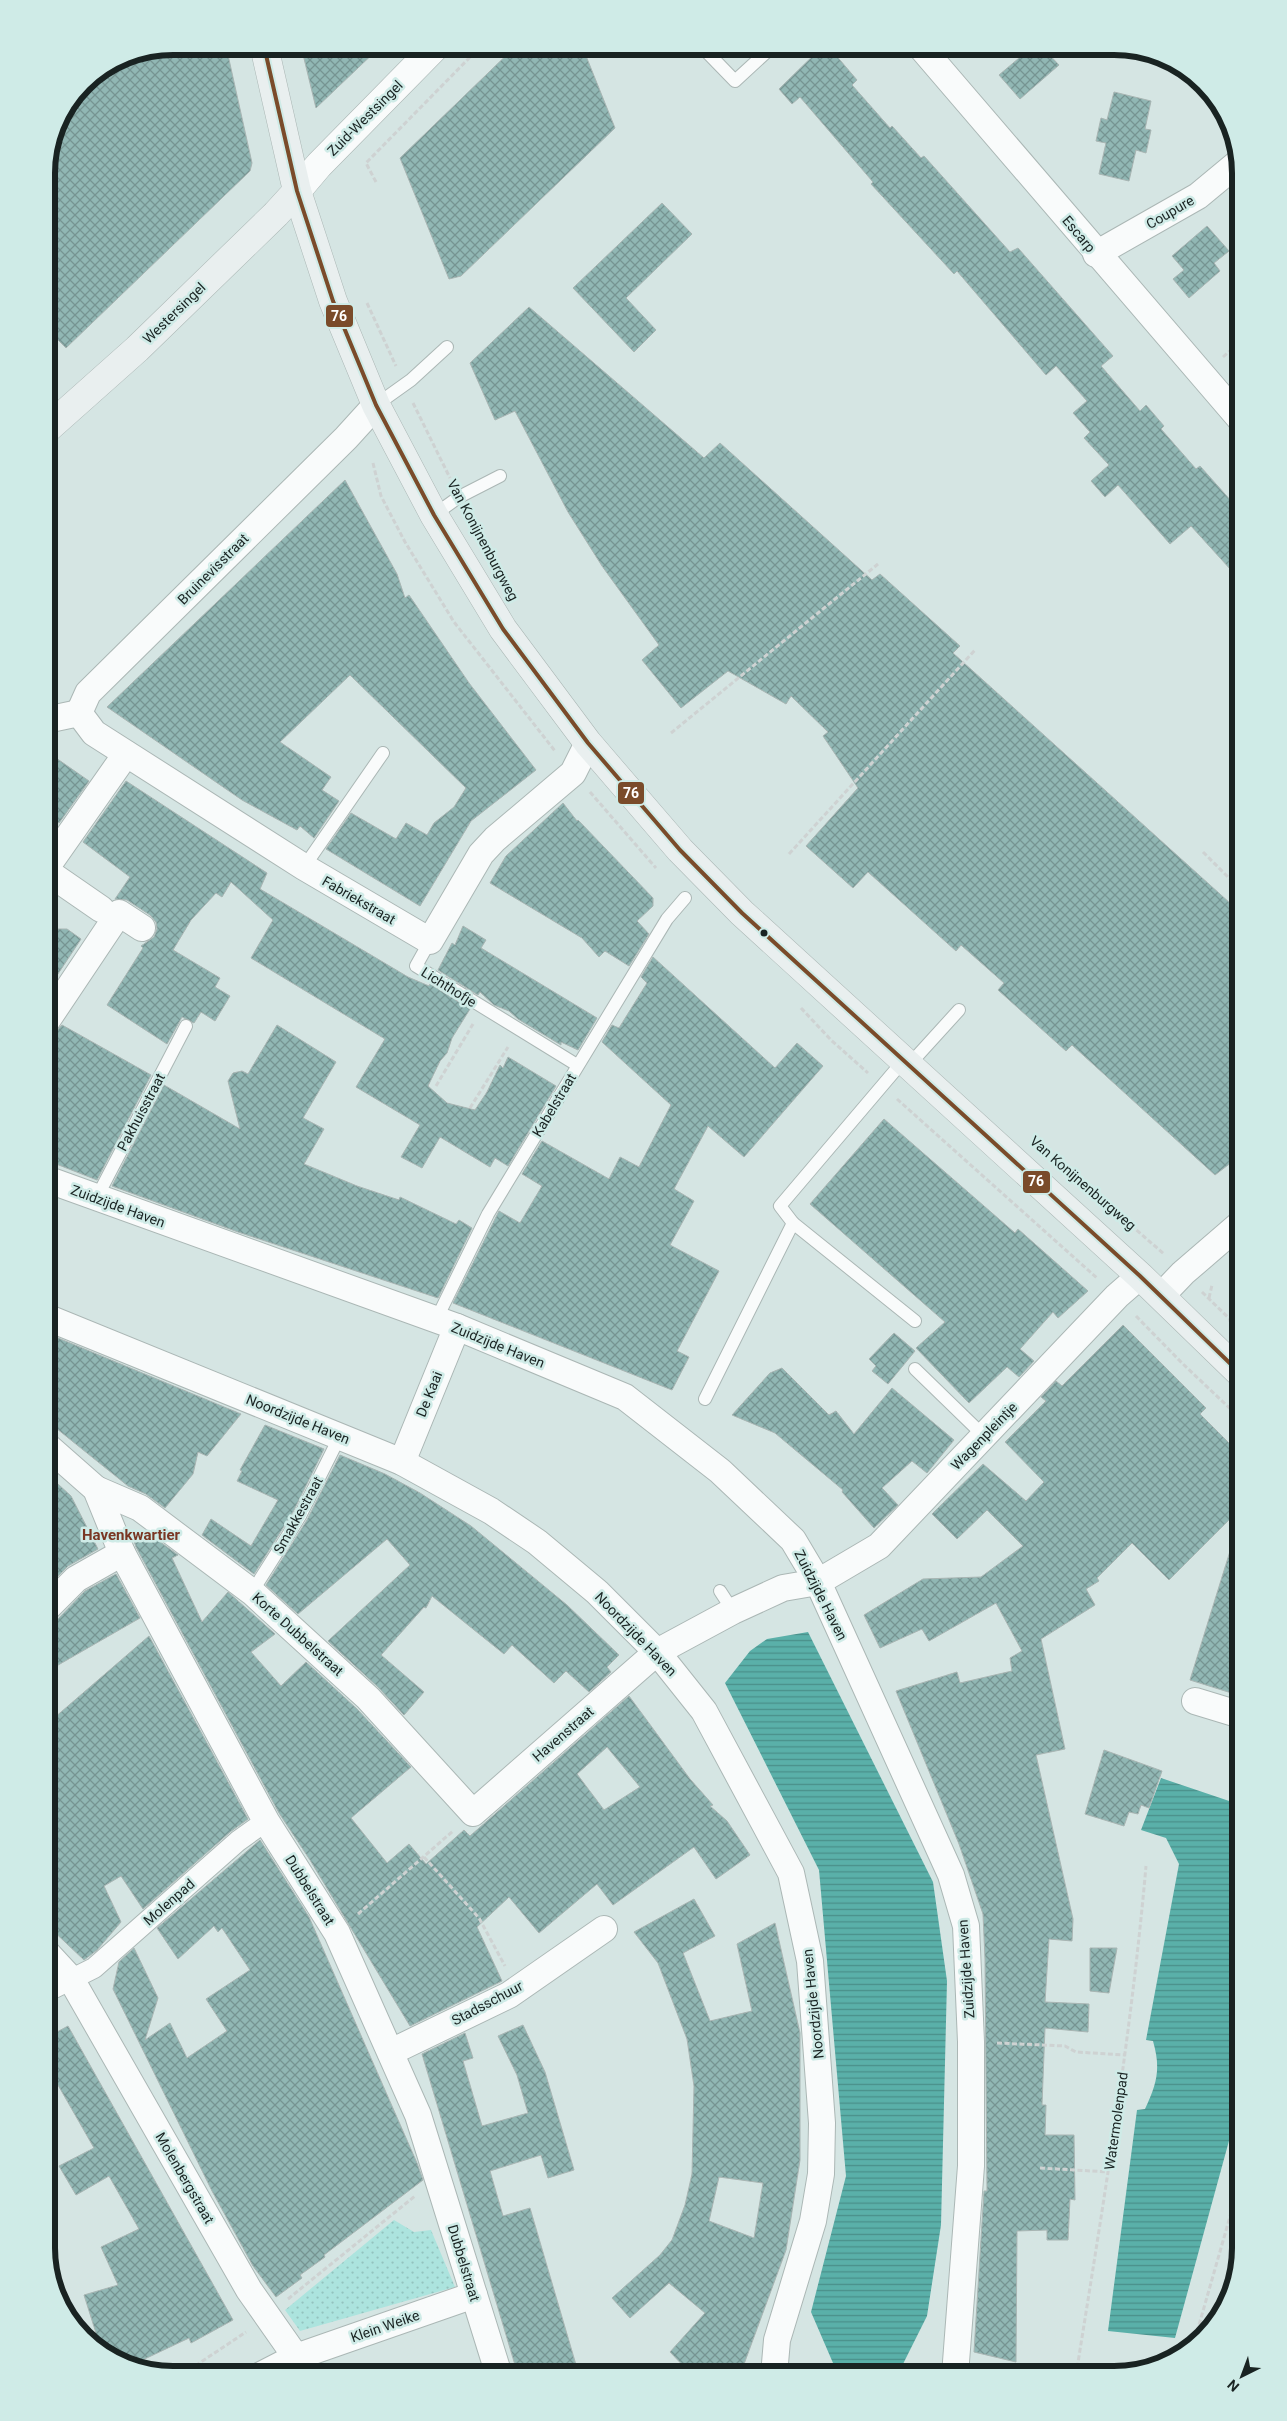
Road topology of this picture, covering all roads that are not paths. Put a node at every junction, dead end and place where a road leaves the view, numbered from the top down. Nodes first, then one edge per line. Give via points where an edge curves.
1 (266, 55) edge
2 (427, 55) edge
3 (709, 55) edge
4 (763, 55) edge
5 (928, 55) edge
6 (1232, 168) edge
7 (297, 191) junction
8 (1096, 254) junction
9 (447, 346) dead end
10 (376, 405) junction
11 (1232, 410) edge
12 (55, 422) edge
13 (500, 476) dead end
14 (434, 515) junction
15 (79, 713) junction
16 (55, 718) edge
17 (588, 744) junction
18 (383, 753) dead end
19 (126, 754) junction
20 (55, 856) edge
21 (304, 867) junction
22 (55, 876) edge
23 (685, 898) dead end
24 (101, 909) dead end
25 (142, 928) dead end
26 (430, 941) junction
27 (55, 1009) edge
28 (959, 1010) dead end
29 (186, 1026) dead end
30 (907, 1063) junction
31 (577, 1065) junction
32 (55, 1182) edge
33 (96, 1198) junction
34 (793, 1223) junction
35 (1232, 1231) edge
36 (1140, 1276) junction
37 (1161, 1296) junction
38 (55, 1321) edge
39 (915, 1321) dead end
40 (447, 1323) junction
41 (1232, 1365) edge
42 (915, 1369) dead end
43 (705, 1399) dead end
44 (340, 1436) junction
45 (984, 1436) junction
46 (55, 1453) edge
47 (402, 1462) junction
48 (96, 1489) junction
49 (122, 1553) junction
50 (818, 1582) junction
51 (252, 1592) junction
52 (55, 1600) edge
53 (657, 1652) junction
54 (1195, 1701) dead end
55 (1232, 1712) edge
56 (473, 1813) joint
57 (266, 1821) junction
58 (604, 1929) dead end
59 (55, 1962) edge
60 (71, 1979) junction
61 (55, 1987) edge
62 (391, 2052) junction
63 (474, 2295) junction
64 (298, 2366) edge
65 (496, 2366) edge
66 (775, 2366) edge
67 (956, 2366) edge

1 - 7 main road, Van Konijnenburgweg
2 - 7 street, Zuid-Westsingel via 325,158
3 - 4 lane via 734,81
5 - 8 street, Escarp
6 - 8 street, Coupure via 1198,196
7 - 10 main road, Van Konijnenburgweg via 333,301
7 - 12 main road, Westersingel via 137,349
8 - 11 street, Escarp
9 - 10 lane via 405,385
10 - 14 main road, Van Konijnenburgweg
10 - 15 street, Bruinevisstraat via 88,693
13 - 14 lane via 459,497
14 - 17 main road, Van Konijnenburgweg via 503,629
15 - 16 street
15 - 19 street, Fabriekstraat via 94,733
17 - 26 street via 573,772 481,854
17 - 30 main road, Van Konijnenburgweg via 680,850 742,914
18 - 21 lane
19 - 20 street
19 - 21 street, Fabriekstraat
21 - 26 street, Fabriekstraat
22 - 24 street
23 - 31 lane, Kabelstraat via 667,919
25 - 27 street via 119,913
26 - 31 lane, Lichthofje via 416,966
28 - 30 lane
29 - 33 lane, Pakhuisstraat
30 - 34 lane via 780,1206
30 - 36 main road, Van Konijnenburgweg
31 - 40 lane, Kabelstraat via 488,1214
32 - 33 street, Zuidzijde Haven
33 - 40 street, Zuidzijde Haven
34 - 39 lane
34 - 43 lane
35 - 37 street
36 - 37 main road, Van Konijnenburgweg
36 - 45 street, Wagenpleintje via 1117,1296
37 - 41 main road, Van Konijnenburgweg
38 - 44 street, Noordzijde Haven
40 - 47 street, De Kaai
40 - 50 street, Zuidzijde Haven via 625,1397 720,1471 793,1540
42 - 45 lane
44 - 47 street, Noordzijde Haven
44 - 51 lane, Smakkestraat via 300,1516
45 - 50 street, Wagenpleintje via 879,1546
46 - 48 street, Dubbelstraat
47 - 53 street, Noordzijde Haven via 490,1511 537,1542 597,1592
48 - 49 street, Dubbelstraat
48 - 51 street, Korte Dubbelstraat via 140,1508
49 - 52 street via 76,1579
49 - 57 street, Dubbelstraat
50 - 53 street, Havenstraat via 726,1601
50 - 67 street, Zuidzijde Haven via 951,1875 966,1926 971,2042 971,2166
51 - 56 street, Korte Dubbelstraat via 368,1698
53 - 56 street, Havenstraat
53 - 66 street, Noordzijde Haven via 704,1711 791,1873 810,1961 822,2123 821,2174 813,2221 778,2340
54 - 55 street
57 - 60 street, Molenpad via 238,1841 94,1968
57 - 62 street, Dubbelstraat via 337,1933
58 - 62 street, Stadsschuur via 518,1988
59 - 60 street, Molenbergstraat
60 - 61 street, Molenpad
60 - 64 street, Molenbergstraat via 249,2290
62 - 63 street, Dubbelstraat via 418,2116
63 - 64 street, Klein Weike
63 - 65 street, Dubbelstraat

